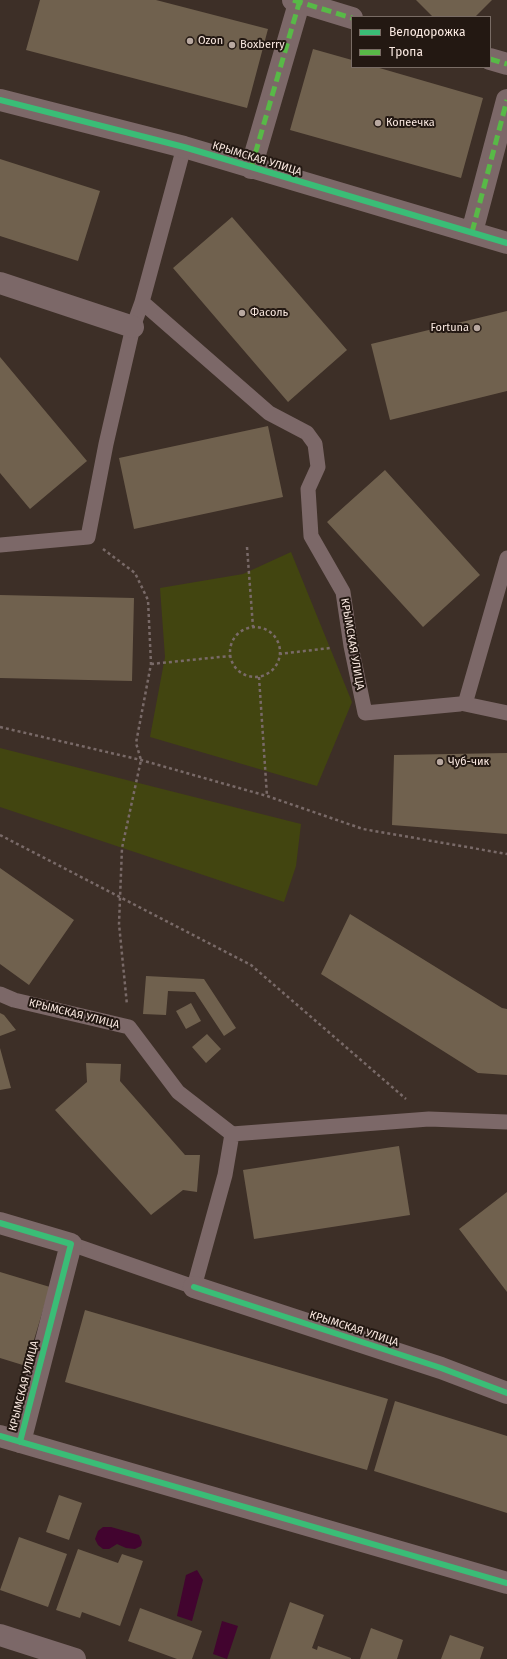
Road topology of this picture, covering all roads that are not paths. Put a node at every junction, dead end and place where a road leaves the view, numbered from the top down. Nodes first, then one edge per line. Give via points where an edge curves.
1 (297, 1) edge
2 (351, 18) edge
3 (491, 59) edge
4 (507, 64) edge
5 (0, 100) edge
6 (507, 100) edge
7 (184, 147) junction
8 (251, 168) junction
9 (472, 232) junction
10 (507, 243) edge
11 (0, 283) edge
12 (142, 302) junction
13 (133, 327) junction
14 (0, 546) edge
15 (507, 558) edge
16 (460, 704) dead end
17 (507, 713) edge
18 (0, 994) edge
19 (507, 1122) edge
20 (232, 1134) junction
21 (0, 1223) edge
22 (70, 1244) junction
23 (194, 1288) junction
24 (507, 1393) edge
25 (10, 1439) edge
26 (507, 1583) edge
27 (0, 1635) edge
28 (75, 1659) edge

1 - 2 street
1 - 8 street
3 - 4 street
5 - 7 street, КРЫМСКАЯ УЛИЦА
6 - 9 street
7 - 8 street, КРЫМСКАЯ УЛИЦА
7 - 12 lane
8 - 9 street, КРЫМСКАЯ УЛИЦА
9 - 10 street, КРЫМСКАЯ УЛИЦА
11 - 13 street
12 - 13 lane
12 - 16 lane, КРЫМСКАЯ УЛИЦА via 269,413 307,433 315,444 318,467 308,489 311,536 343,592 365,713
13 - 14 lane via 88,537
15 - 17 lane via 465,704
18 - 20 lane, КРЫМСКАЯ УЛИЦА via 14,1000 129,1027 178,1092
19 - 20 lane via 429,1119
20 - 23 lane via 225,1175
21 - 22 street, КРЫМСКАЯ УЛИЦА
22 - 23 lane, КРЫМСКАЯ УЛИЦА
22 - 25 street, КРЫМСКАЯ УЛИЦА
23 - 24 street, КРЫМСКАЯ УЛИЦА via 441,1368
25 - 26 street
27 - 28 street

